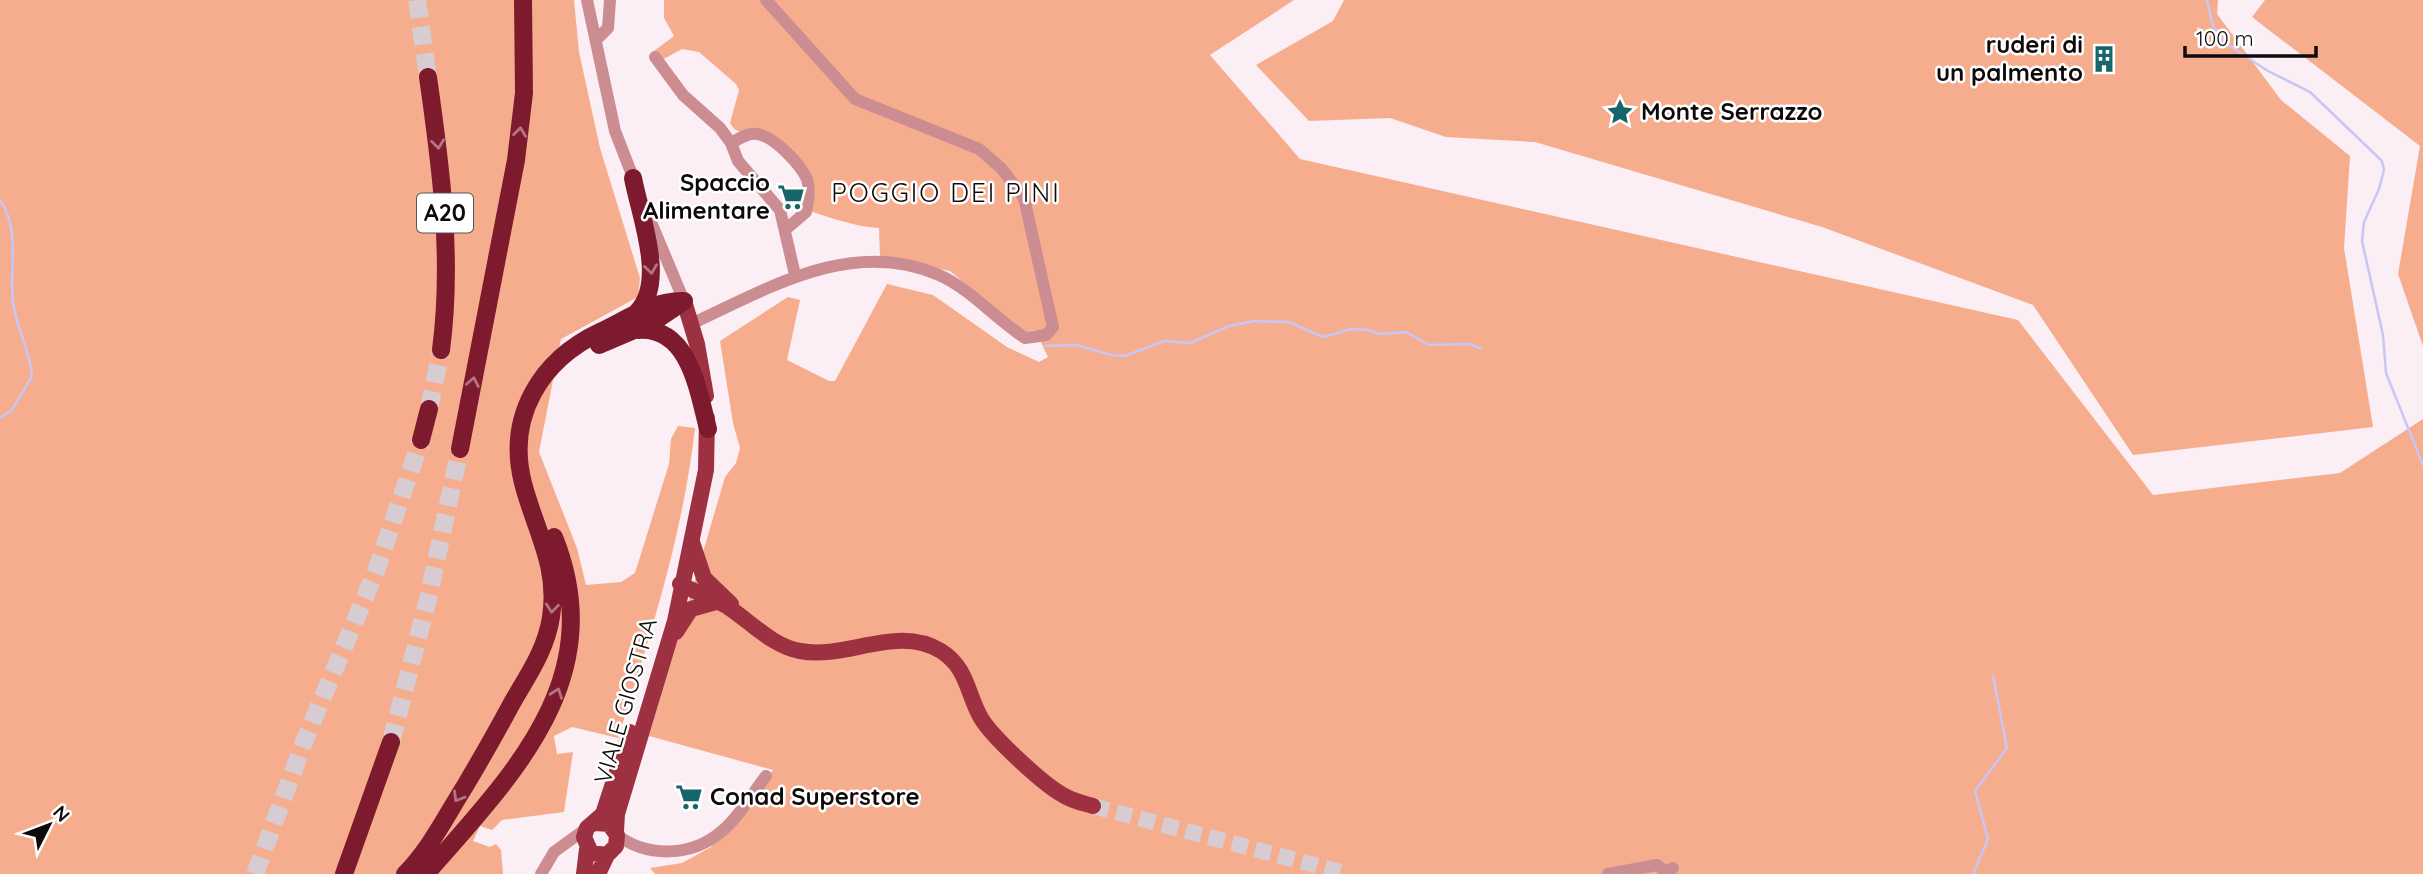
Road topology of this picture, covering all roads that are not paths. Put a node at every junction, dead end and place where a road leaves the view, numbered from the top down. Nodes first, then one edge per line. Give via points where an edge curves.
1 (523, 0) edge
2 (587, 0) edge
3 (610, 0) edge
4 (766, 0) edge
5 (596, 40) junction
6 (656, 57) dead end
7 (428, 77) tunnel mouth
8 (731, 143) junction
9 (633, 178) junction
10 (785, 230) junction
11 (795, 275) junction
12 (684, 301) junction
13 (691, 324) junction
14 (632, 325) junction
15 (441, 350) tunnel mouth
16 (429, 409) tunnel mouth
17 (708, 429) junction
18 (421, 440) tunnel mouth
19 (460, 449) tunnel mouth
20 (540, 516) junction
21 (691, 537) junction
22 (680, 584) junction
23 (714, 595) junction
24 (660, 666) junction
25 (389, 747) tunnel mouth
26 (766, 776) dead end
27 (1093, 806) tunnel mouth
28 (591, 826) junction
29 (616, 833) junction
30 (563, 843) junction
31 (586, 847) junction
32 (639, 848) junction
33 (609, 853) junction
34 (1674, 869) dead end
35 (349, 870) edge
36 (405, 874) edge
37 (426, 874) edge
38 (541, 874) edge
39 (584, 874) edge
40 (598, 874) edge
41 (1608, 874) edge

19 -> 1 highway, A20 via 509,200 524,93
2 - 5 street, VIALE GIOSTRA
3 - 5 street via 608,28
4 - 11 street via 855,99 979,149 1001,168 1024,198 1053,327 1046,335 1025,338 940,275 872,259
5 - 9 street, VIALE GIOSTRA via 615,131
6 - 8 street via 683,95 712,119
7 -> 15 highway, A20 via 447,249
8 - 10 street via 738,161 780,210
8 - 10 street via 750,134 762,135 805,177 806,212
9 - 12 street, VIALE GIOSTRA
9 -> 14 highway via 653,276 646,302
10 - 11 street
11 - 13 street
12 - 13 main road, VIALE GIOSTRA
12 - 14 highway
13 - 17 main road, VIALE GIOSTRA via 703,376
14 - 17 highway via 660,331 678,344
14 - 20 highway via 568,349 536,387 523,419 519,458 524,487
16 - 18 highway
17 - 21 main road, VIALE GIOSTRA via 706,470
20 -> 36 highway via 551,565 552,613 540,655 426,850
37 -> 20 highway via 527,754 559,686 568,649 570,599 563,561
21 - 22 main road, VIALE GIOSTRA
21 - 23 main road via 699,571
22 - 23 main road
22 - 24 main road, VIALE GIOSTRA via 675,621
22 - 28 main road, VIALE GIOSTRA via 607,804
23 - 24 main road via 691,609
23 - 27 main road via 773,641 800,652 901,641 935,648 962,671 982,719 994,734 1055,790
24 - 29 main road, VIALE GIOSTRA via 617,814
25 - 35 highway via 379,793
26 - 32 street via 715,837 668,852
28 - 29 main road via 609,824
28 - 30 street
28 - 31 main road
29 - 32 street
29 - 33 main road
30 - 31 street
30 - 38 street
31 - 33 main road via 596,855
31 - 39 main road
32 - 33 street
33 - 40 main road
34 - 41 street via 1666,872 1657,865

